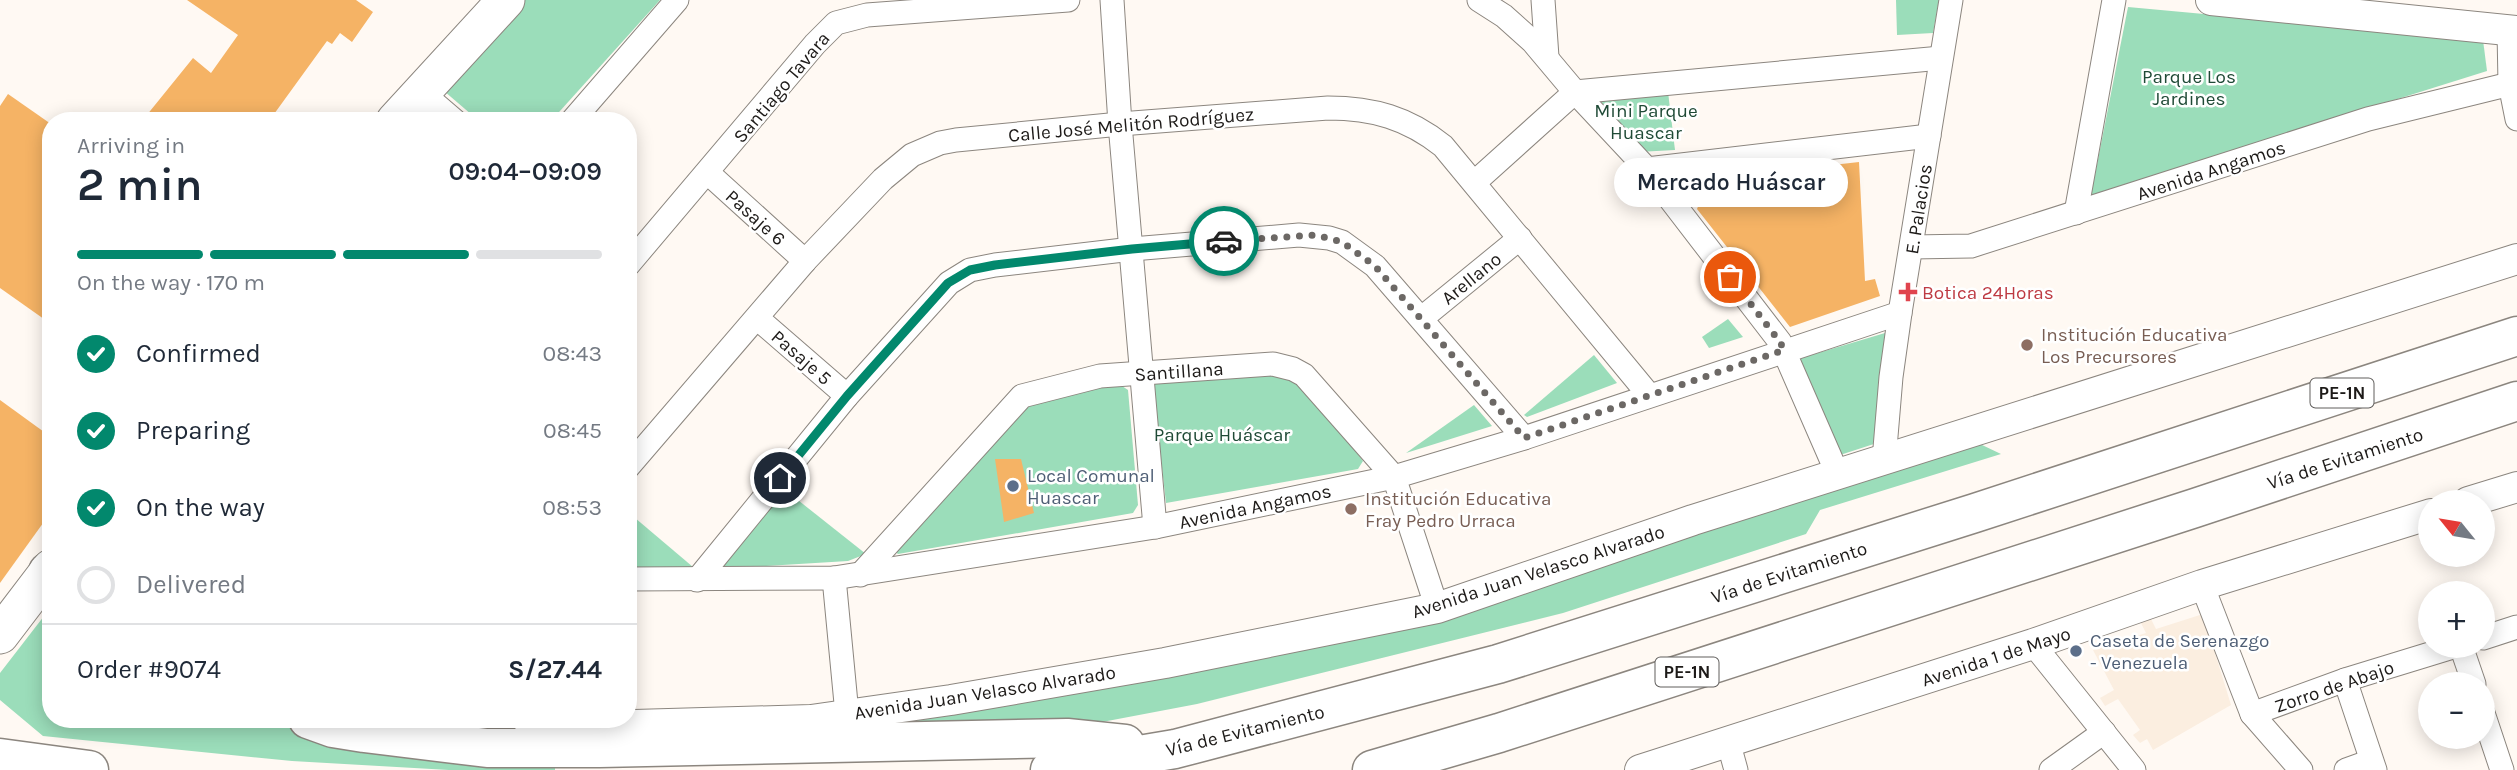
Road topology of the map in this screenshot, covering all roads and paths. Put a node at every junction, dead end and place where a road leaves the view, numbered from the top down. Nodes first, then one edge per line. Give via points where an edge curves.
1 (506, 0) edge
2 (677, 0) edge
3 (1068, 0) edge
4 (1112, 0) edge
5 (1479, 0) edge
6 (1543, 0) edge
7 (1951, 0) edge
8 (2114, 0) edge
9 (2211, 0) edge
10 (2389, 9) edge
11 (2513, 31) edge
12 (1547, 57) junction
13 (1941, 58) junction
14 (2510, 84) junction
15 (420, 91) junction
16 (1575, 92) junction
17 (402, 112) edge
18 (444, 112) edge
19 (580, 112) edge
20 (2517, 119) edge
21 (1120, 124) junction
22 (1929, 136) junction
23 (1647, 169) junction
24 (708, 173) junction
25 (1475, 183) junction
26 (2076, 213) junction
27 (1520, 238) junction
28 (1912, 247) junction
29 (1132, 249) junction
30 (637, 255) edge
31 (2517, 258) edge
32 (805, 261) junction
33 (1900, 313) junction
34 (757, 318) junction
35 (1422, 318) junction
36 (2517, 335) edge
37 (1784, 350) junction
38 (1143, 375) junction
39 (1648, 395) junction
40 (847, 396) junction
41 (2517, 401) edge
42 (1524, 438) junction
43 (637, 457) edge
44 (1884, 460) junction
45 (1838, 475) junction
46 (1394, 477) junction
47 (2517, 487) edge
48 (2496, 493) edge
49 (2418, 518) edge
50 (1155, 527) junction
51 (860, 575) junction
52 (834, 578) junction
53 (637, 579) edge
54 (697, 580) junction
55 (42, 582) edge
56 (2202, 586) junction
57 (1437, 608) junction
58 (2517, 627) edge
59 (2495, 634) edge
60 (0, 635) edge
61 (2033, 644) junction
62 (2418, 658) edge
63 (2345, 680) junction
64 (2252, 714) junction
65 (847, 715) junction
66 (637, 725) edge
67 (333, 728) edge
68 (2104, 732) junction
69 (1728, 741) junction
70 (1175, 749) junction
71 (2495, 749) edge
72 (0, 758) edge
73 (2373, 766) edge
74 (89, 770) edge
75 (1050, 770) edge
76 (1372, 770) edge
77 (1640, 770) edge
78 (1736, 770) edge
79 (2051, 770) edge
80 (2134, 770) edge
81 (2301, 770) edge
82 (2346, 770) edge
83 (2502, 770) edge

1 - 15 main road
2 - 19 street
3 - 24 street, Santiago Tavara via 867,15 836,23
4 - 21 street
5 - 12 street via 1504,16
6 - 12 street
7 - 13 street, E. Palacios
8 - 26 street
9 - 10 street
10 - 11 street
11 - 14 street
12 - 16 street
13 - 16 street
13 - 22 street, E. Palacios
14 - 20 street
14 - 26 street, Avenida Angamos via 2368,120
15 - 17 main road
15 - 18 street
16 - 23 street
16 - 25 street
21 - 25 street, Calle José Melitón Rodríguez via 1328,108 1372,110 1428,134
21 - 29 street
21 - 32 street, Calle José Melitón Rodríguez via 956,140 926,148 896,166
22 - 23 street
22 - 28 street, E. Palacios
23 - 37 street
24 - 30 street, Santiago Tavara
24 - 32 street, Pasaje 6
25 - 27 street, Calle José Melitón Rodríguez
26 - 28 street, Avenida Angamos via 1971,246
27 - 35 street, Arellano
27 - 39 street, Calle José Melitón Rodríguez
28 - 33 street, E. Palacios
29 - 35 street via 1299,235 1329,237 1362,255
29 - 38 street
29 - 40 street via 970,270 948,283
31 - 44 street, Avenida Juan Velasco Alvarado
32 - 34 street, Calle José Melitón Rodríguez
33 - 37 street, Avenida Angamos
33 - 44 street, E. Palacios
34 - 40 street, Pasaje 5
34 - 43 street, Calle José Melitón Rodríguez
35 - 42 street
36 - 70 highway, Vía de Evitamiento / PE-1N via 1498,664
37 - 39 street, Avenida Angamos
37 - 45 street
38 - 46 street, Santillana via 1273,364 1293,369 1313,384
38 - 50 street
38 - 51 street, Santillana via 1100,376 1022,396
39 - 42 street, Avenida Angamos
40 - 54 street
41 - 76 highway, Vía de Evitamiento / PE-1N via 1512,729
42 - 46 street, Avenida Angamos
44 - 45 street, Avenida Juan Velasco Alvarado
45 - 57 street, Avenida Juan Velasco Alvarado
46 - 50 street, Avenida Angamos
46 - 57 street, Santillana
47 - 48 street
49 - 56 street, Avenida 1 de Mayo
50 - 51 street, Avenida Angamos
51 - 52 street, Avenida Angamos
52 - 54 street, Avenida Angamos
52 - 65 street
53 - 54 street, Avenida Angamos
55 - 60 main road
56 - 61 street, Avenida 1 de Mayo
56 - 64 street
57 - 65 street, Avenida Juan Velasco Alvarado via 1152,665
58 - 59 street
61 - 68 street
61 - 69 street, Avenida 1 de Mayo
62 - 63 street, Zorro de Abajo
63 - 64 street, Zorro de Abajo
63 - 73 street
64 - 81 street
65 - 66 street, Avenida Juan Velasco Alvarado
67 - 70 highway via 487,748 1067,738
68 - 79 street
68 - 80 street
69 - 77 street, Avenida 1 de Mayo
69 - 78 street
70 - 75 highway, Vía de Evitamiento / PE-1N
71 - 83 street
72 - 74 highway
73 - 82 street

